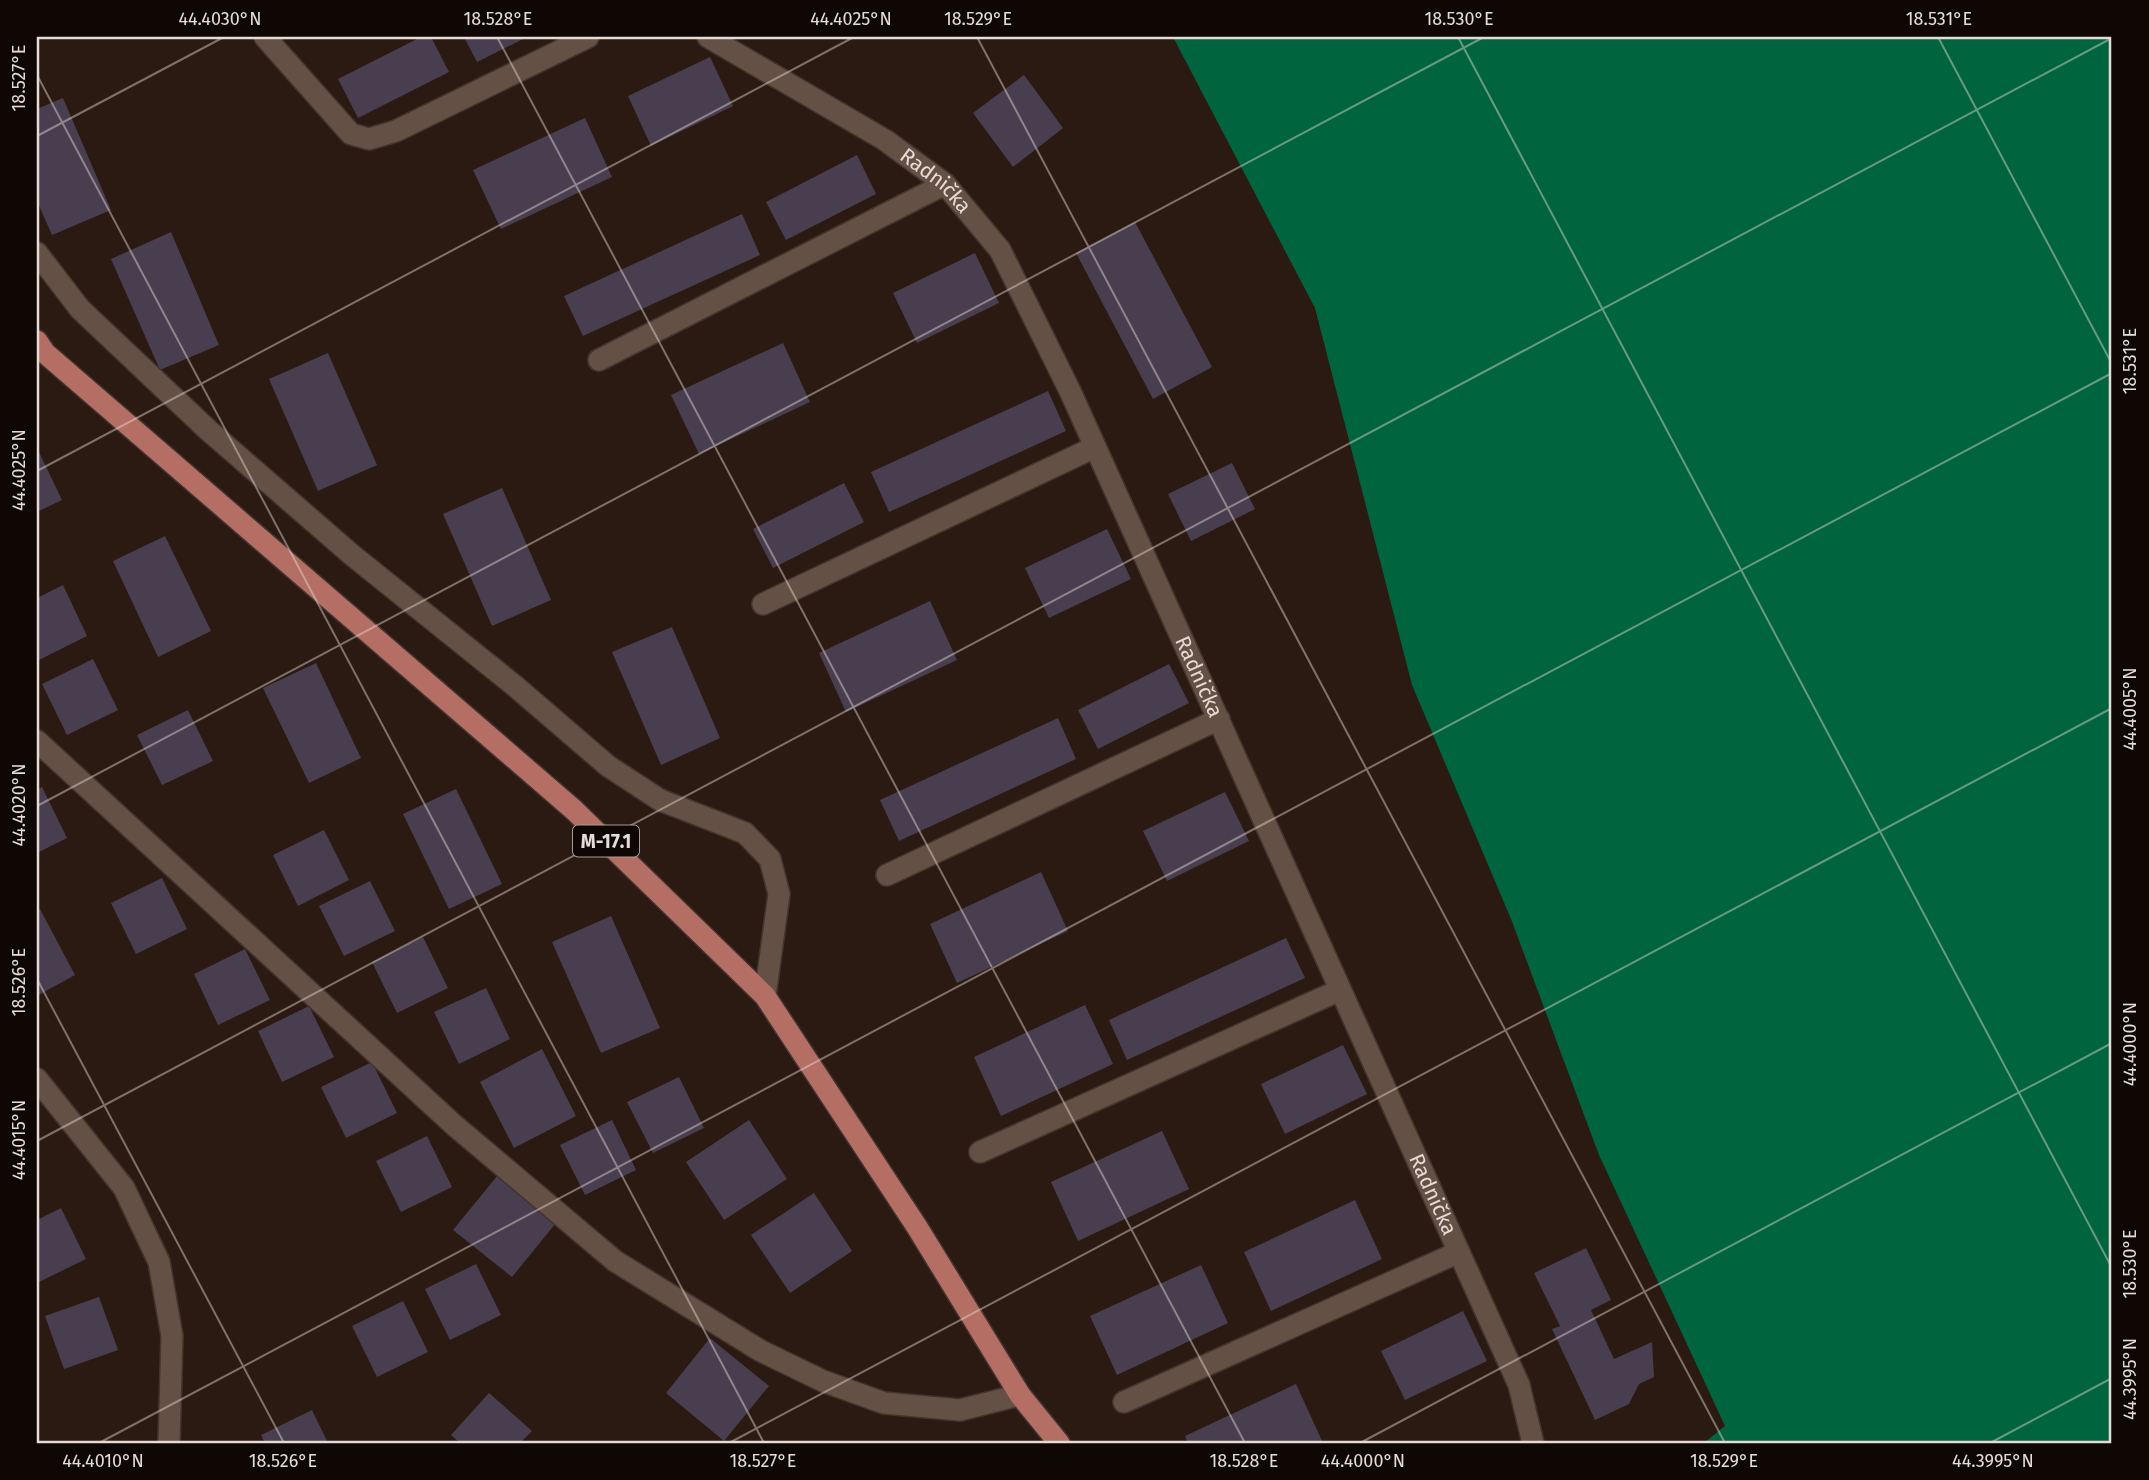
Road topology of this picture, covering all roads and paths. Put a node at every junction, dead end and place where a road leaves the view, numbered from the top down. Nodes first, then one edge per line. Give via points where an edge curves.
1 (265, 37) edge
2 (588, 37) edge
3 (708, 37) edge
4 (945, 184) junction
5 (37, 253) edge
6 (37, 341) edge
7 (599, 360) dead end
8 (1095, 447) junction
9 (763, 604) dead end
10 (1219, 719) junction
11 (37, 741) edge
12 (887, 874) dead end
13 (1340, 990) junction
14 (765, 996) junction
15 (37, 1079) edge
16 (980, 1152) dead end
17 (1459, 1252) junction
18 (1020, 1395) junction
19 (1124, 1402) dead end
20 (169, 1443) edge
21 (1059, 1443) edge
22 (1533, 1443) edge

1 - 2 street via 351,134 369,139 396,131
3 - 4 street, Radnička via 885,140
4 - 7 street
4 - 8 street, Radnička via 1000,250
5 - 14 street via 80,309 208,430 608,766 660,800 745,833 770,859 779,894
6 - 14 main road, M-17.1 via 208,495 574,810
8 - 9 street
8 - 10 street, Radnička
10 - 12 street
10 - 13 street, Radnička
11 - 18 street via 454,1125 615,1261 761,1351 884,1403 960,1410
13 - 16 street
13 - 17 street, Radnička
14 - 18 main road, M-17.1 via 917,1227
15 - 20 street via 124,1188 159,1262 172,1336
17 - 19 street
17 - 22 street, Radnička via 1519,1385
18 - 21 main road, M-17.1

